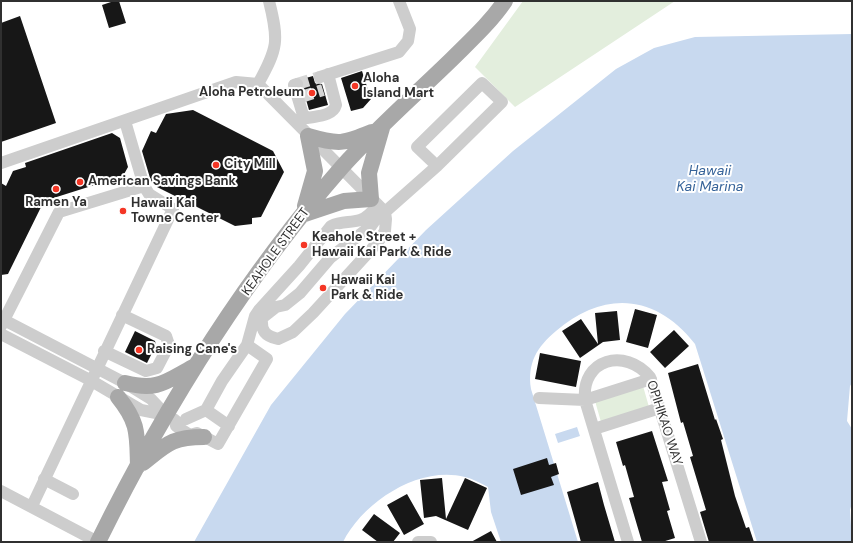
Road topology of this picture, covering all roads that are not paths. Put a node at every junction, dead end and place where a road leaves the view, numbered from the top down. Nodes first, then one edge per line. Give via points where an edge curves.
1 (269, 1) edge
2 (399, 1) edge
3 (505, 1) edge
4 (258, 84) junction
5 (297, 84) dead end
6 (299, 97) junction
7 (283, 108) junction
8 (125, 121) junction
9 (382, 127) junction
10 (308, 136) junction
11 (1, 163) edge
12 (437, 166) junction
13 (341, 168) junction
14 (144, 186) junction
15 (378, 206) junction
16 (301, 216) junction
17 (122, 315) junction
18 (3, 323) edge
19 (1, 334) edge
20 (247, 346) junction
21 (104, 351) junction
22 (193, 367) junction
23 (96, 368) junction
24 (651, 379) junction
25 (90, 380) junction
26 (125, 383) junction
27 (118, 397) junction
28 (539, 398) dead end
29 (585, 400) junction
30 (660, 408) junction
31 (206, 410) junction
32 (176, 418) junction
33 (229, 426) junction
34 (594, 429) junction
35 (201, 435) junction
36 (138, 467) junction
37 (44, 479) junction
38 (1, 491) edge
39 (73, 494) dead end
40 (32, 506) junction
41 (98, 542) edge
42 (418, 542) edge
43 (431, 542) edge
44 (628, 542) edge
45 (701, 542) edge

1 - 4 street via 276,37 270,62
2 - 6 street via 410,29 408,41 399,52 324,76 336,105 330,113 308,118 303,115
3 - 9 main road, KEAHOLE STREET via 485,26
4 - 7 street
4 - 8 street via 236,82
5 - 6 street via 294,85
6 - 7 street
7 - 10 street
8 - 11 street
8 - 14 street
9 - 10 main road via 347,142 328,142
9 - 13 main road, KEAHOLE STREET
9 - 15 main road via 369,173
10 - 13 street
10 - 16 main road via 315,171
12 - 12 street via 502,102 482,83 417,147
12 - 15 street
13 - 15 street
13 - 16 main road, KEAHOLE STREET
14 - 17 street via 149,194 173,209
14 - 18 street via 60,212
15 - 15 street via 386,219 385,231 378,242 293,332 278,339 268,336 262,327 262,318 300,293 330,258 371,226 376,219
15 - 16 main road via 344,200
15 - 20 street via 359,220 337,222 331,226 259,310
16 - 22 main road, KEAHOLE STREET
17 - 21 street
17 - 21 street via 166,336 169,345 160,364 157,368 146,371
18 - 23 street
19 - 25 street
20 - 31 street via 222,381
20 - 33 street via 267,359
21 - 23 street
22 - 26 main road via 157,386 143,387
22 - 32 main road, KEAHOLE STREET
23 - 25 street
23 - 26 street
24 - 29 street
24 - 29 street, OPIHIKAO WAY via 644,370 629,361 621,359 606,362 592,372 588,379 584,392
24 - 30 street, OPIHIKAO WAY
25 - 27 street
25 - 37 street
26 - 32 street
27 - 32 street via 141,410
27 - 36 main road via 133,419 137,432
28 - 29 street
29 - 34 street, OPIHIKAO WAY
30 - 34 street
30 - 45 street, OPIHIKAO WAY
31 - 32 street
31 - 33 street
32 - 35 street via 176,426 190,435
32 - 36 main road, KEAHOLE STREET
33 - 35 street via 218,444
34 - 44 street, OPIHIKAO WAY
35 - 36 main road via 172,441
36 - 41 main road, KEAHOLE STREET
37 - 39 street
37 - 40 street
38 - 40 street
40 - 41 street
42 - 43 street

